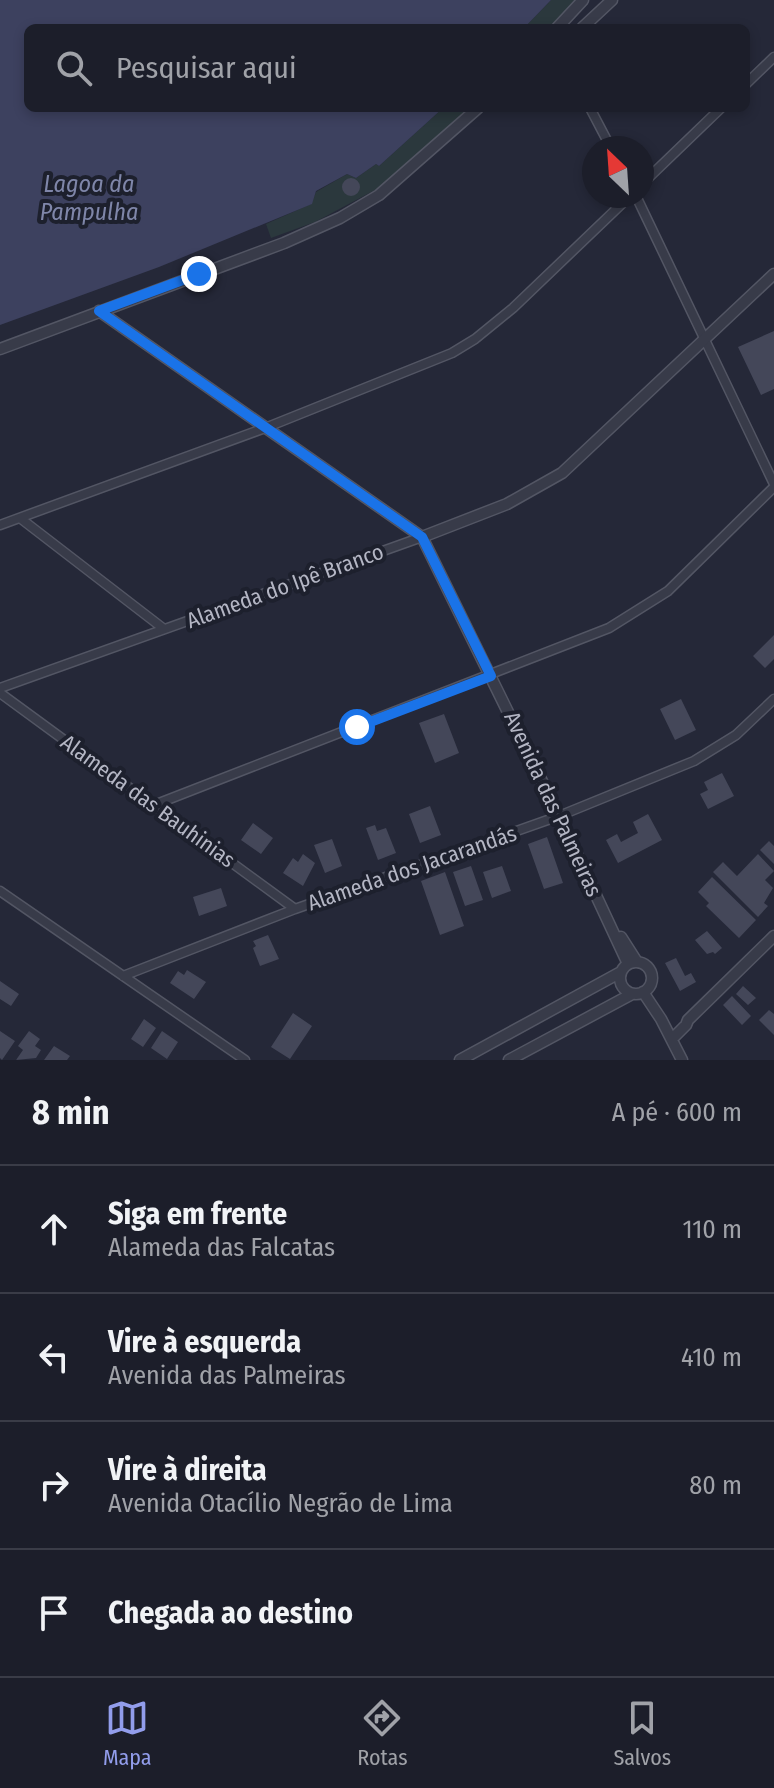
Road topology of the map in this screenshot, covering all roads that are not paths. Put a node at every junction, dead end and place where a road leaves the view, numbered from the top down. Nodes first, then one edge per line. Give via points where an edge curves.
1 (583, 0) edge
2 (612, 0) edge
3 (563, 24) edge
4 (586, 24) edge
5 (774, 57) edge
6 (750, 80) edge
7 (476, 112) edge
8 (592, 112) edge
9 (717, 112) edge
10 (605, 136) edge
11 (654, 172) edge
12 (620, 208) edge
13 (639, 208) edge
14 (774, 274) edge
15 (99, 311) junction
16 (704, 340) junction
17 (0, 347) edge
18 (265, 428) junction
19 (774, 486) edge
20 (20, 518) junction
21 (0, 525) edge
22 (422, 537) junction
23 (164, 629) junction
24 (491, 676) junction
25 (0, 691) edge
26 (774, 699) edge
27 (154, 805) junction
28 (559, 816) junction
29 (0, 891) edge
30 (295, 909) junction
31 (774, 936) edge
32 (629, 966) junction
33 (123, 976) junction
34 (651, 982) junction
35 (637, 993) junction
36 (661, 1019) junction
37 (670, 1036) junction
38 (245, 1060) edge
39 (460, 1060) edge
40 (509, 1060) edge
41 (682, 1060) edge

1 - 3 street
2 - 4 street
5 - 6 street
7 - 15 street via 361,207 284,243
8 - 10 street
9 - 11 street
12 - 18 street via 464,346
13 - 16 street
14 - 16 street, Alameda do Ipê Branco
15 - 17 street
15 - 18 street, Avenida das Palmeiras
16 - 19 street
16 - 22 street, Alameda do Ipê Branco via 549,482
18 - 20 street
18 - 22 street, Avenida das Palmeiras
19 - 24 street via 668,591 609,628
20 - 21 street
20 - 23 street
22 - 23 street, Alameda do Ipê Branco
22 - 24 street, Avenida das Palmeiras
23 - 25 street, Alameda do Ipê Branco
24 - 27 street
24 - 28 street, Avenida das Palmeiras
25 - 27 street, Alameda das Bauhinias
26 - 28 street, Alameda dos Jacarandás via 736,735 694,761
27 - 30 street, Alameda das Bauhinias
28 - 30 street, Alameda dos Jacarandás
28 - 32 street, Avenida das Palmeiras
29 - 33 street
30 - 33 street, Alameda dos Jacarandás
31 - 37 street
32 - 34 street via 650,971
32 - 35 street via 620,983
32 - 39 street
33 - 38 street
34 - 35 street
34 - 36 street
35 - 36 street
35 - 40 street
36 - 37 street
37 - 41 street

